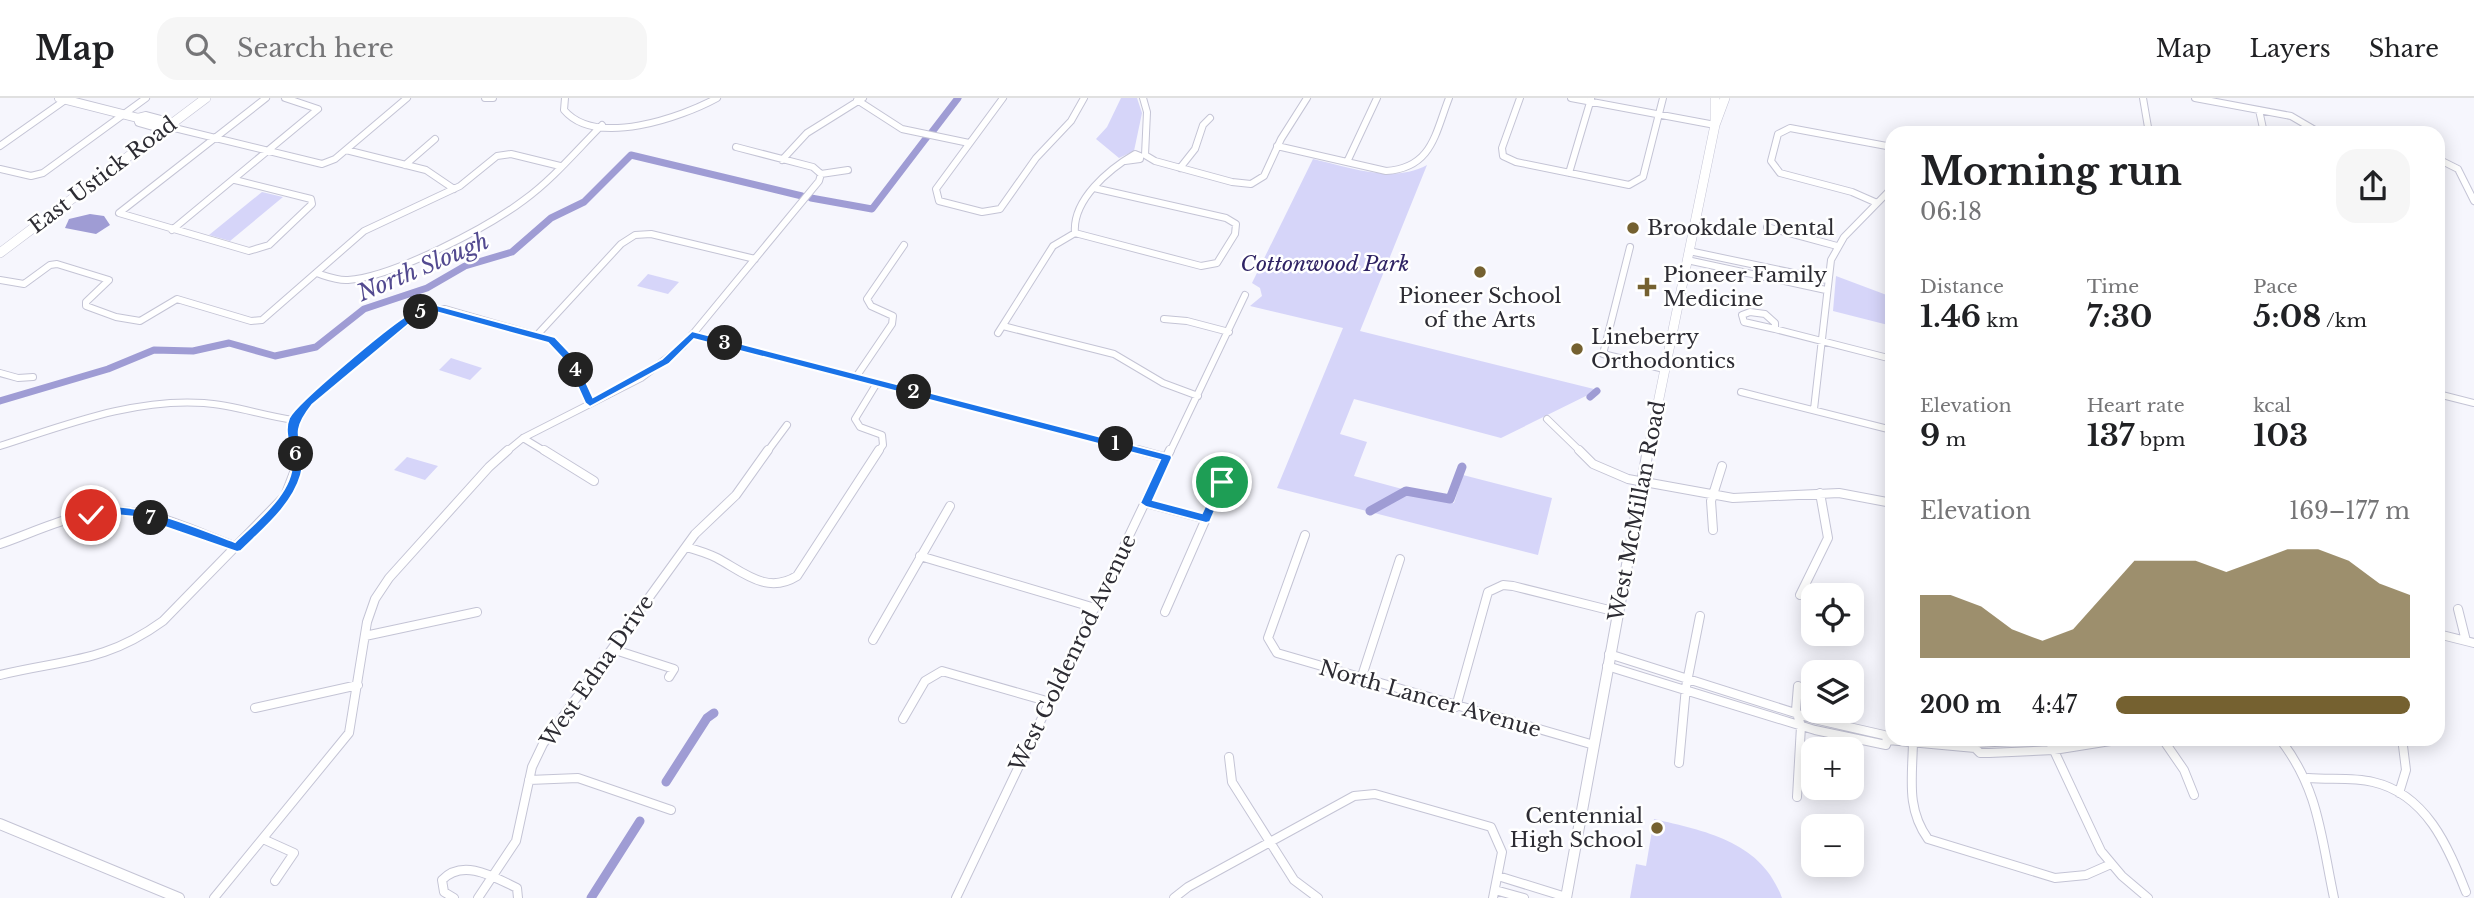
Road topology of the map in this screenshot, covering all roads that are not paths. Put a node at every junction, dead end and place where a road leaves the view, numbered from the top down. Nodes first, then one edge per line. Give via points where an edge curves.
1 (146, 98) edge
2 (206, 98) edge
3 (266, 98) edge
4 (285, 98) edge
5 (407, 98) edge
6 (485, 98) edge
7 (493, 98) edge
8 (565, 98) edge
9 (718, 98) edge
10 (1003, 98) edge
11 (1084, 98) edge
12 (1143, 98) edge
13 (1307, 98) edge
14 (1377, 98) edge
15 (1449, 98) edge
16 (1520, 98) edge
17 (1571, 98) edge
18 (1663, 98) edge
19 (1720, 98) edge
20 (2143, 98) edge
21 (2199, 98) edge
22 (65, 99) edge
23 (860, 99) edge
24 (2212, 99) edge
25 (1591, 100) edge
26 (2259, 110) junction
27 (124, 115) junction
28 (1659, 115) junction
29 (1210, 118) dead end
30 (158, 124) joint
31 (603, 125) junction
32 (1715, 125) junction
33 (2148, 126) edge
34 (2262, 126) edge
35 (2308, 126) edge
36 (169, 127) junction
37 (214, 138) junction
38 (435, 139) dead end
39 (970, 143) junction
40 (0, 146) edge
41 (1277, 146) junction
42 (1885, 146) edge
43 (736, 147) dead end
44 (346, 150) junction
45 (269, 152) junction
46 (1143, 155) junction
47 (782, 160) junction
48 (2445, 161) edge
49 (1347, 162) junction
50 (405, 164) junction
51 (560, 166) junction
52 (1180, 168) junction
53 (0, 169) edge
54 (848, 170) dead end
55 (1569, 173) junction
56 (821, 174) junction
57 (235, 180) junction
58 (1094, 188) junction
59 (454, 189) junction
60 (1885, 195) edge
61 (2474, 201) edge
62 (1877, 203) junction
63 (1767, 227) dead end
64 (172, 230) junction
65 (1075, 233) junction
66 (904, 245) dead end
67 (1837, 246) junction
68 (1630, 247) dead end
69 (0, 253) edge
70 (1688, 256) junction
71 (755, 259) junction
72 (316, 273) junction
73 (0, 280) edge
74 (1827, 280) junction
75 (1826, 290) junction
76 (1245, 295) dead end
77 (1164, 319) dead end
78 (1775, 329) junction
79 (1229, 332) junction
80 (538, 334) junction
81 (692, 335) junction
82 (1821, 342) junction
83 (1885, 357) edge
84 (1664, 369) junction
85 (0, 373) edge
86 (33, 377) dead end
87 (856, 377) junction
88 (877, 383) junction
89 (1741, 392) dead end
90 (1198, 396) junction
91 (2445, 396) edge
92 (590, 403) junction
93 (2474, 403) edge
94 (1814, 409) junction
95 (1547, 419) dead end
96 (293, 420) junction
97 (787, 425) dead end
98 (1885, 428) edge
99 (523, 438) junction
100 (0, 446) edge
101 (1167, 458) junction
102 (1722, 466) dead end
103 (594, 481) dead end
104 (1642, 481) junction
105 (1222, 482) dead end
106 (1821, 493) junction
107 (1713, 496) junction
108 (1885, 501) edge
109 (1146, 503) junction
110 (950, 506) dead end
111 (1206, 519) junction
112 (1713, 530) dead end
113 (1305, 535) dead end
114 (0, 544) edge
115 (237, 547) junction
116 (685, 547) junction
117 (920, 556) junction
118 (1399, 559) dead end
119 (1800, 595) dead end
120 (1095, 608) junction
121 (2458, 609) dead end
122 (477, 612) dead end
123 (1165, 612) dead end
124 (1617, 612) junction
125 (1700, 616) dead end
126 (365, 636) junction
127 (2445, 636) edge
128 (873, 640) dead end
129 (2470, 642) edge
130 (612, 649) junction
131 (1609, 654) junction
132 (1607, 666) junction
133 (0, 675) edge
134 (669, 677) dead end
135 (1361, 679) junction
136 (1687, 682) junction
137 (358, 685) junction
138 (1798, 686) dead end
139 (1050, 702) junction
140 (1456, 707) junction
141 (255, 708) dead end
142 (1797, 715) junction
143 (903, 719) dead end
144 (1801, 726) junction
145 (1885, 736) edge
146 (1594, 745) junction
147 (1885, 745) edge
148 (1913, 746) edge
149 (1957, 746) edge
150 (2052, 746) edge
151 (2079, 746) edge
152 (2168, 746) edge
153 (2286, 746) edge
154 (2403, 746) edge
155 (1975, 748) joint
156 (2054, 750) junction
157 (1229, 757) dead end
158 (1679, 763) dead end
159 (2308, 778) junction
160 (529, 780) junction
161 (2399, 793) junction
162 (2194, 795) dead end
163 (1797, 797) dead end
164 (671, 810) dead end
165 (0, 824) edge
166 (263, 839) junction
167 (1270, 841) junction
168 (2111, 864) junction
169 (1498, 876) junction
170 (492, 878) junction
171 (275, 881) dead end
172 (2466, 892) dead end
173 (1494, 894) edge
174 (1176, 895) edge
175 (1566, 897) edge
176 (179, 898) edge
177 (214, 898) edge
178 (454, 898) edge
179 (478, 898) edge
180 (518, 898) edge
181 (956, 898) edge
182 (1318, 898) edge
183 (1524, 898) edge
184 (2148, 898) edge
185 (2334, 898) edge

1 - 27 street
2 - 36 main road, East Ustick Road
3 - 37 street
4 - 45 street via 318,109
5 - 44 street
6 - 7 street
8 - 31 street via 564,110 569,116
9 - 31 street via 653,127
10 - 39 street
11 - 39 street via 1071,121 1036,158 1004,205 994,211 945,204 936,197 936,189
12 - 46 street via 1148,110
13 - 41 street
14 - 49 street
15 - 49 street via 1425,156 1411,168 1395,171
16 - 55 street via 1503,156
17 - 25 street
18 - 28 street
19 - 32 main road, West McMillan Road via 1713,111
19 - 32 main road, West McMillan Road via 1722,113
20 - 33 street
21 - 24 street
22 - 27 street
22 - 40 street
23 - 39 street via 902,129
23 - 47 street via 807,133
24 - 26 street
25 - 28 street
25 - 55 street
26 - 34 street
26 - 35 street via 2291,116
27 - 30 street via 161,120
27 - 53 street via 37,175
28 - 32 street
28 - 55 street via 1640,181 1621,184
29 - 52 street
30 - 36 street
31 - 51 street
32 - 70 main road, West McMillan Road
36 - 37 street
36 - 69 main road, East Ustick Road
37 - 45 street
37 - 64 street via 120,213
38 - 50 street
41 - 49 street
41 - 52 street via 1264,176 1251,184
42 - 62 street via 1790,128 1779,134 1771,161 1774,169 1787,175
43 - 47 street
44 - 45 street via 329,163
44 - 50 street
45 - 57 street
46 - 52 street
46 - 58 street via 1103,175
47 - 56 street via 813,167
48 - 61 street via 2464,173
50 - 59 street via 431,173
51 - 59 street via 504,154
51 - 72 street via 501,216 419,257 350,281
54 - 56 street
56 - 71 street
57 - 64 street
57 - 64 street via 313,202 269,245 256,250
58 - 65 street via 1074,221
58 - 65 street via 1217,216 1236,224 1235,234 1221,258 1211,266 1198,267 1087,240
59 - 72 street via 364,231
60 - 62 street
62 - 67 street
63 - 67 street
65 - 90 street via 1053,246 1001,330 1114,354 1163,383
66 - 87 street via 867,299 871,306 890,313 892,324
67 - 74 street
68 - 84 street via 1603,354
70 - 74 street
70 - 75 street
70 - 84 main road, West McMillan Road
71 - 80 street via 651,234 635,235 621,244
71 - 81 street
72 - 73 street via 262,320 251,321 177,299 146,320 132,321 90,309 85,304 109,280 57,264 23,284
74 - 75 street
75 - 82 street
76 - 79 street, West Goldenrod Avenue
77 - 79 street
78 - 78 street via 1769,316 1753,311 1742,315 1748,324
78 - 82 street
79 - 90 street, West Goldenrod Avenue
80 - 92 street via 564,349
80 - 96 street via 444,309 426,310 411,317
81 - 87 street
81 - 92 street via 657,367
82 - 83 street
82 - 94 street
84 - 104 main road, West McMillan Road
85 - 86 street
87 - 88 street
88 - 101 street
88 - 116 street via 855,419 860,427 882,435 883,445 789,583 778,586 745,576 714,556
89 - 94 street
90 - 101 street, West Goldenrod Avenue
91 - 93 street
92 - 99 street
94 - 98 street
95 - 104 street via 1600,469
96 - 100 street via 224,405 166,403 96,417
96 - 115 street via 298,463 294,478 278,506
97 - 116 street, West Edna Drive via 736,495
99 - 103 street
99 - 126 street via 489,467 389,578 375,599
101 - 109 street, West Goldenrod Avenue
102 - 107 street
104 - 107 street
104 - 124 main road, West McMillan Road
105 - 111 street
106 - 107 street via 1742,499
106 - 108 street
106 - 119 street via 1830,540
107 - 112 street
109 - 111 street
109 - 120 street, West Goldenrod Avenue
110 - 117 street
111 - 123 street
113 - 135 street, North Lancer Avenue via 1268,638 1270,646 1285,657
114 - 115 street via 115,510
115 - 133 street via 163,621 120,650 99,658
116 - 130 street, West Edna Drive
117 - 120 street
117 - 128 street
118 - 135 street
120 - 139 street, West Goldenrod Avenue
121 - 129 street
122 - 126 street
124 - 131 main road, West McMillan Road
124 - 140 street via 1513,586 1495,587 1488,592
125 - 136 street
126 - 137 street
127 - 129 street
130 - 134 street via 674,669
130 - 160 street, West Edna Drive via 543,744
131 - 132 main road, West McMillan Road
131 - 136 street
132 - 136 street
132 - 146 main road, West McMillan Road
135 - 140 street, North Lancer Avenue
136 - 142 street
136 - 144 street
136 - 158 street
137 - 141 street
137 - 166 street via 349,733
138 - 142 street
139 - 143 street via 951,671 935,673 925,681
139 - 181 street, West Goldenrod Avenue
140 - 146 street, North Lancer Avenue
142 - 144 street
142 - 145 street
144 - 147 street
144 - 163 street
146 - 175 main road, West McMillan Road
148 - 168 street via 1911,809 1915,824 1928,838 2055,878 2085,875
149 - 155 street
150 - 156 street
151 - 156 street
152 - 162 street
153 - 159 street
154 - 161 street via 2406,770
155 - 156 street via 1980,753
156 - 168 street via 2093,836
157 - 167 street via 1232,782
159 - 161 street via 2371,782
159 - 185 street via 2317,799
160 - 164 street via 578,778
160 - 170 street, West Edna Drive via 516,841
161 - 172 street via 2432,822
165 - 176 main road
166 - 171 street via 294,853
166 - 177 street
167 - 169 street via 1354,796 1385,796 1491,827 1500,837
167 - 174 street
167 - 182 street via 1294,880
168 - 184 street
169 - 173 street
169 - 175 street
170 - 178 street via 463,867 451,871 441,886
170 - 179 street, West Edna Drive
170 - 180 street via 517,888
173 - 183 street

